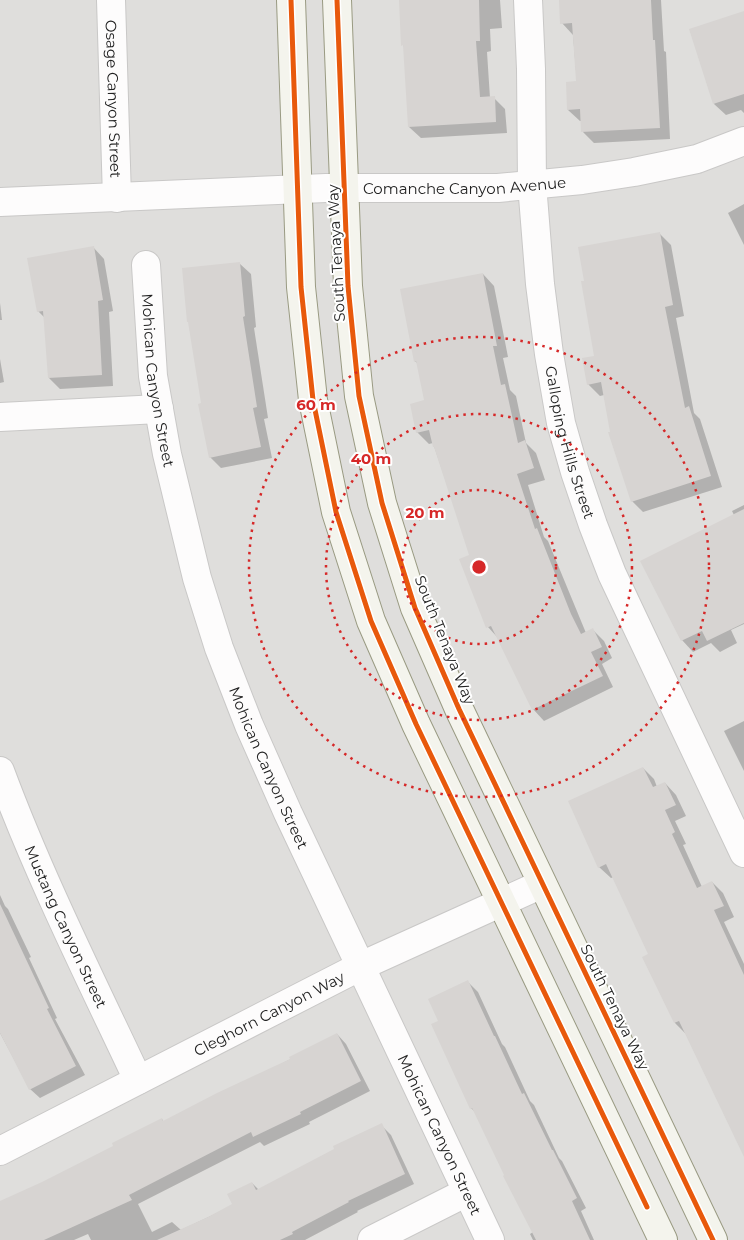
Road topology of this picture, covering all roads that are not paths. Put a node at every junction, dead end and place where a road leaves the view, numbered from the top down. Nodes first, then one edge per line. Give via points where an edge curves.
1 (111, 0) edge
2 (291, 0) edge
3 (337, 0) edge
4 (528, 0) edge
5 (744, 142) edge
6 (532, 184) junction
7 (344, 188) junction
8 (298, 189) junction
9 (117, 198) junction
10 (0, 202) edge
11 (146, 265) dead end
12 (159, 409) junction
13 (0, 417) edge
14 (0, 771) edge
15 (744, 853) edge
16 (542, 884) junction
17 (502, 902) junction
18 (361, 966) junction
19 (138, 1080) junction
20 (0, 1151) edge
21 (467, 1192) junction
22 (372, 1240) edge
23 (490, 1240) edge
24 (663, 1240) edge
25 (713, 1240) edge

1 - 9 street, Osage Canyon Street
2 - 8 street
3 - 7 street, South Tenaya Way
4 - 6 street, Galloping Hills Street
5 - 6 street, Comanche Canyon Avenue via 697,159 634,172
6 - 7 street, Comanche Canyon Avenue via 498,188
6 - 15 street, Galloping Hills Street via 549,354 575,472 612,574
7 - 8 street, Comanche Canyon Avenue
7 - 16 street, South Tenaya Way via 348,286 359,396 382,503 415,608
8 - 9 street, Comanche Canyon Avenue
8 - 17 street via 301,287 313,400 336,512 371,621 416,724
9 - 10 street, Comanche Canyon Avenue
11 - 12 street, Mohican Canyon Street via 153,376
12 - 13 street
12 - 18 street, Mohican Canyon Street via 197,578 219,648 248,725
14 - 19 street, Mustang Canyon Street via 72,939
16 - 17 street, Cleghorn Canyon Way
16 - 25 street, South Tenaya Way
17 - 18 street, Cleghorn Canyon Way
17 - 24 street
18 - 19 street, Cleghorn Canyon Way
18 - 21 street, Mohican Canyon Street
19 - 20 street, Cleghorn Canyon Way
21 - 22 street
21 - 23 street, Mohican Canyon Street

